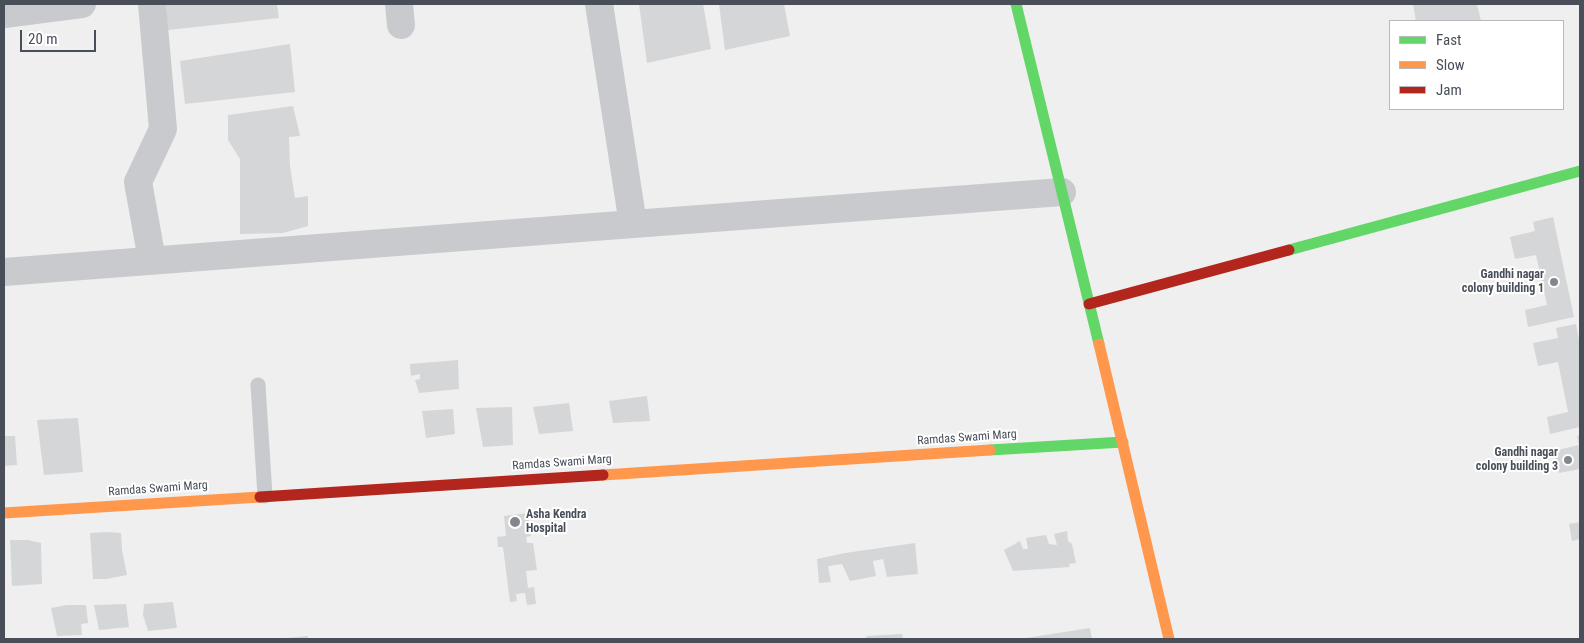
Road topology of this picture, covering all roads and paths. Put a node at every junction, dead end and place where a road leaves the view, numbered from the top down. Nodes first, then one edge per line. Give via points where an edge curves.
1 (82, 4) edge
2 (152, 4) edge
3 (599, 4) edge
4 (1016, 4) edge
5 (4, 14) edge
6 (1580, 171) edge
7 (1062, 192) junction
8 (633, 224) junction
9 (152, 260) junction
10 (4, 272) edge
11 (1089, 304) junction
12 (258, 385) dead end
13 (1123, 442) junction
14 (264, 496) junction
15 (4, 513) edge
16 (1169, 639) edge

1 - 5 street
2 - 9 street via 162,129 138,182
3 - 8 street
4 - 7 street
6 - 11 street
7 - 8 street
7 - 11 street
8 - 9 street
9 - 10 street
11 - 13 street
12 - 14 lane
13 - 14 street, Ramdas Swami Marg
13 - 16 street
14 - 15 street, Ramdas Swami Marg

